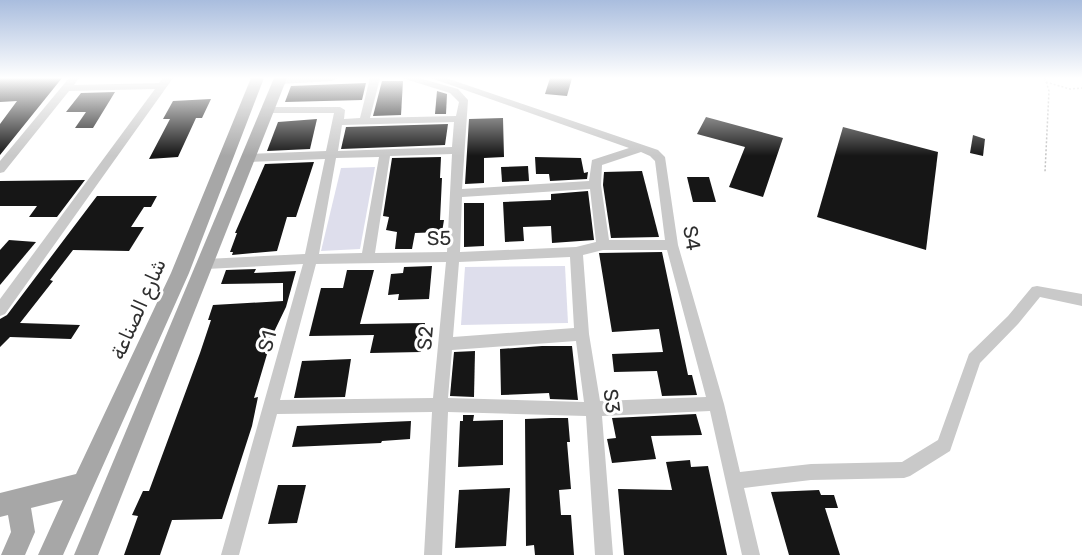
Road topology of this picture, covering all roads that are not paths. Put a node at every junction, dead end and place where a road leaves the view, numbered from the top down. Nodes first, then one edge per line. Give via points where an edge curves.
1 (53, 104) edge
2 (150, 104) edge
3 (248, 104) edge
4 (270, 104) edge
5 (369, 104) edge
6 (464, 104) edge
7 (510, 104) edge
8 (268, 110) junction
9 (364, 122) junction
10 (460, 122) junction
11 (336, 129) junction
12 (639, 149) junction
13 (458, 150) junction
14 (385, 153) junction
15 (331, 155) junction
16 (249, 158) junction
17 (0, 170) edge
18 (595, 185) junction
19 (456, 193) junction
20 (603, 245) junction
21 (672, 245) junction
22 (576, 252) junction
23 (453, 257) junction
24 (368, 258) junction
25 (311, 259) junction
26 (206, 264) junction
27 (1082, 300) edge
28 (0, 310) edge
29 (582, 334) junction
30 (446, 344) junction
31 (716, 404) junction
32 (440, 405) junction
33 (271, 407) junction
34 (593, 410) junction
35 (734, 481) junction
36 (84, 483) junction
37 (9, 502) edge
38 (13, 555) edge
39 (50, 555) edge
40 (86, 555) edge
41 (230, 555) edge
42 (433, 555) edge
43 (604, 555) edge
44 (751, 555) edge

1 - 17 street
2 - 28 street
3 - 36 main road, شارع الصناعة via 180,273
4 - 8 main road
5 - 9 street
6 - 10 street, S2
7 - 12 street, S4
8 - 11 street via 340,110
8 - 16 main road
9 - 10 street
9 - 11 street
10 - 13 street, S2
11 - 15 street, S1
12 - 18 street via 596,163
12 - 21 street, S4 via 654,153 663,164
13 - 14 street
13 - 19 street, S2
14 - 15 street
14 - 24 street
15 - 16 street
15 - 25 street, S1
16 - 26 main road
18 - 19 street
18 - 20 street
19 - 23 street, S2
20 - 21 street, S5
20 - 22 street, S5
21 - 31 street, S4
22 - 23 street, S5
22 - 29 street, S3
23 - 24 street, S5
23 - 30 street, S2
24 - 25 street, S5
25 - 26 street, S5
25 - 33 street, S1
26 - 40 main road
27 - 35 street via 1037,291 974,360 944,445 904,470 811,472
29 - 30 street
29 - 34 street, S3
30 - 32 street, S2
31 - 34 street
31 - 35 street, S4
32 - 33 street
32 - 34 street
32 - 42 street, S2
33 - 41 street, S1
34 - 43 street, S3
35 - 44 street, S4
36 - 37 main road
36 - 39 main road, شارع الصناعة
37 - 38 main road via 23,532

